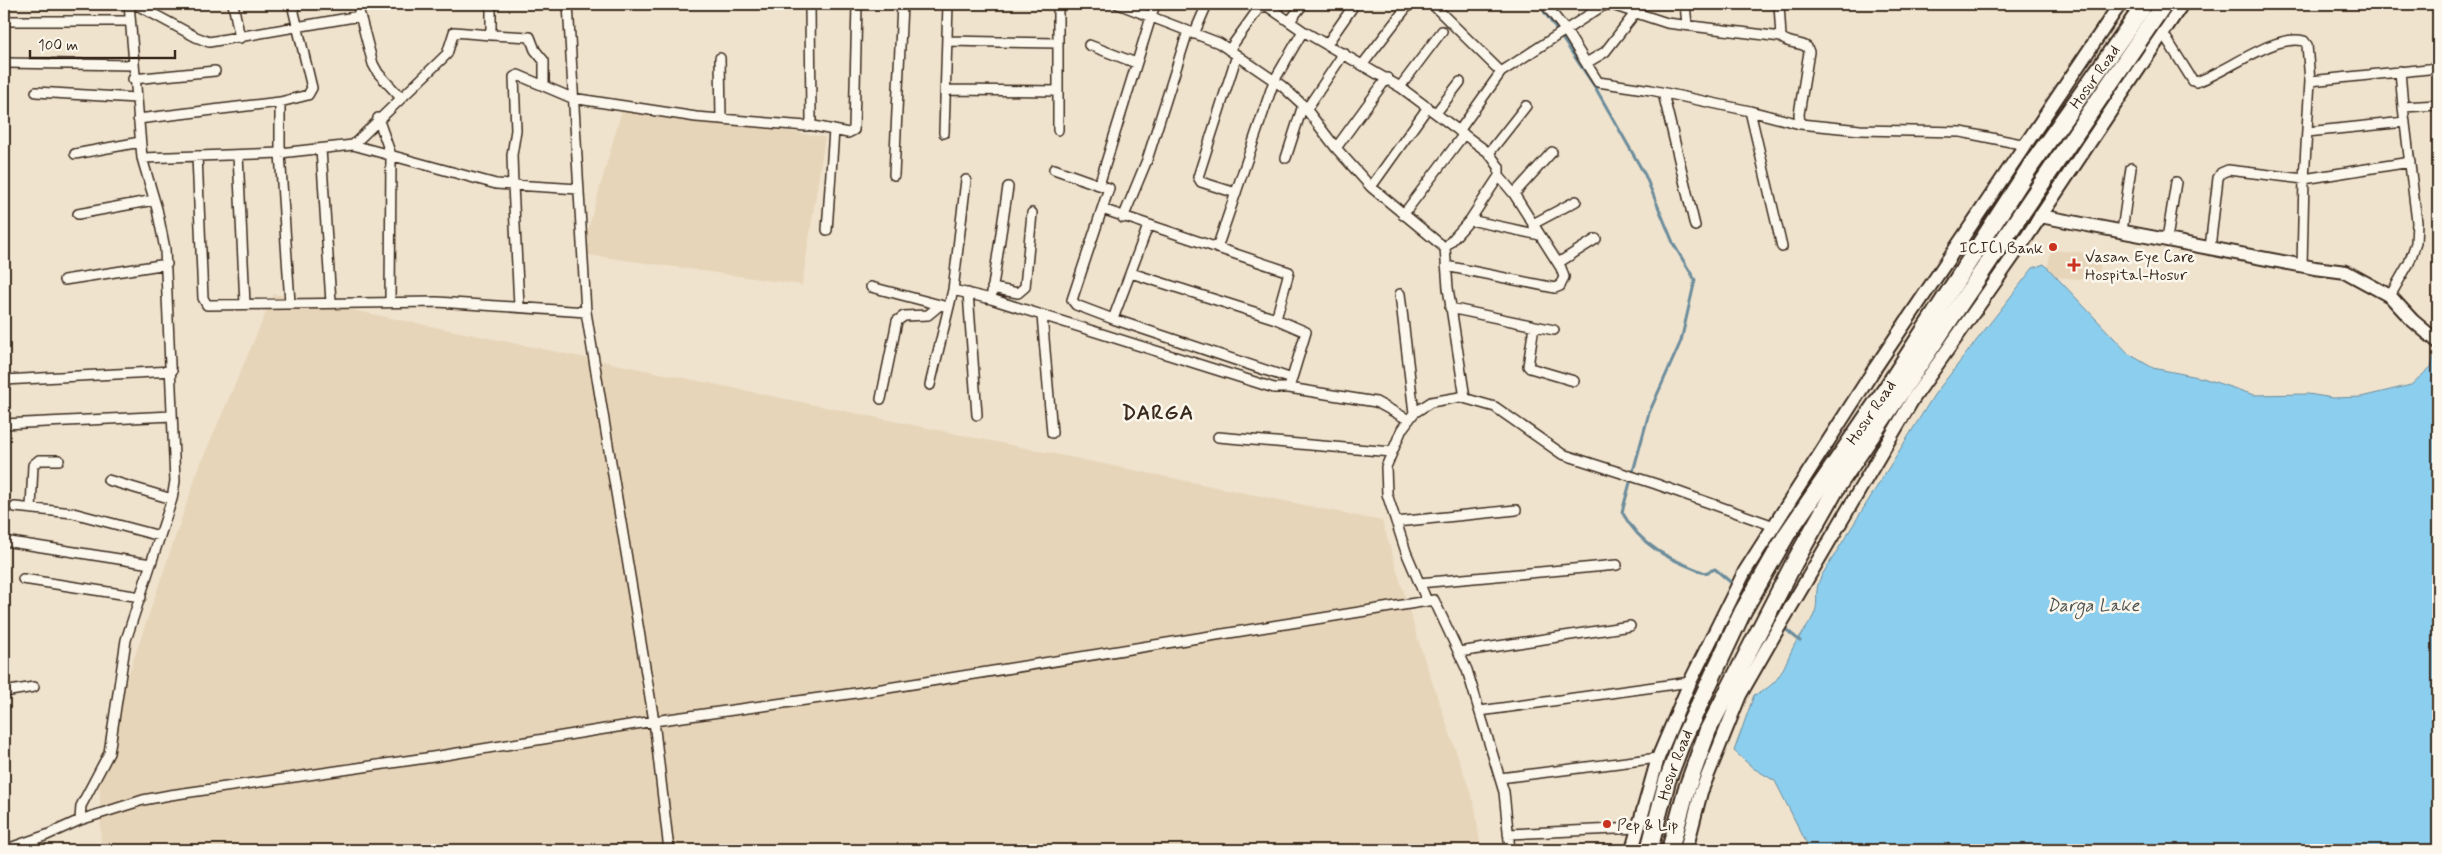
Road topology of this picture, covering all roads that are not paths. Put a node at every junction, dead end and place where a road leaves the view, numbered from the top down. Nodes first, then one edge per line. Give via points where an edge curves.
1 (128, 4) edge
2 (136, 4) edge
3 (232, 4) edge
4 (292, 4) edge
5 (357, 4) edge
6 (492, 4) edge
7 (568, 4) edge
8 (810, 4) edge
9 (857, 4) edge
10 (902, 4) edge
11 (948, 4) edge
12 (1058, 4) edge
13 (1118, 4) edge
14 (1155, 4) edge
15 (1207, 4) edge
16 (1303, 4) edge
17 (1409, 4) edge
18 (1432, 4) edge
19 (1545, 4) edge
20 (1685, 4) edge
21 (1779, 4) edge
22 (2121, 4) edge
23 (2146, 4) edge
24 (2153, 4) edge
25 (2174, 6) edge
26 (1352, 8) dead end
27 (1636, 12) junction
28 (1151, 15) junction
29 (360, 16) junction
30 (2111, 16) junction
31 (4, 21) edge
32 (128, 21) junction
33 (1290, 21) junction
34 (1687, 25) junction
35 (298, 27) junction
36 (1303, 31) junction
37 (1442, 31) dead end
38 (1565, 31) junction
39 (1191, 32) junction
40 (2163, 32) junction
41 (491, 35) junction
42 (1781, 37) junction
43 (240, 38) junction
44 (948, 41) junction
45 (1058, 43) junction
46 (1327, 44) junction
47 (1089, 45) dead end
48 (1233, 52) junction
49 (1344, 54) junction
50 (2147, 56) junction
51 (720, 58) dead end
52 (1588, 62) junction
53 (4, 63) edge
54 (1136, 63) junction
55 (1363, 64) junction
56 (133, 65) junction
57 (2438, 68) edge
58 (216, 71) dead end
59 (2400, 71) junction
60 (1501, 72) junction
61 (1387, 78) junction
62 (134, 79) junction
63 (2310, 80) junction
64 (1274, 81) junction
65 (1460, 82) dead end
66 (544, 86) junction
67 (1400, 87) junction
68 (946, 90) junction
69 (1058, 91) junction
70 (36, 92) dead end
71 (1663, 93) junction
72 (136, 98) junction
73 (401, 98) junction
74 (572, 98) junction
75 (280, 102) junction
76 (2438, 105) edge
77 (1526, 106) dead end
78 (2403, 107) junction
79 (1304, 108) junction
80 (1432, 110) junction
81 (1750, 111) junction
82 (378, 118) junction
83 (138, 119) junction
84 (721, 119) junction
85 (2406, 122) junction
86 (1800, 124) junction
87 (809, 125) junction
88 (834, 130) junction
89 (1058, 130) dead end
90 (1462, 132) junction
91 (2307, 132) junction
92 (944, 133) dead end
93 (140, 142) junction
94 (353, 145) junction
95 (2026, 145) junction
96 (1336, 148) junction
97 (321, 149) junction
98 (1552, 152) dead end
99 (280, 153) junction
100 (1489, 153) junction
101 (75, 154) dead end
102 (238, 155) junction
103 (391, 155) junction
104 (197, 156) junction
105 (142, 158) junction
106 (1286, 158) dead end
107 (2410, 162) junction
108 (2131, 168) dead end
109 (1054, 169) dead end
110 (894, 174) dead end
111 (1499, 176) junction
112 (2304, 179) junction
113 (966, 180) dead end
114 (2176, 182) dead end
115 (1099, 185) junction
116 (513, 186) junction
117 (1008, 186) dead end
118 (1371, 187) junction
119 (579, 189) junction
120 (1236, 193) junction
121 (1514, 194) junction
122 (154, 200) junction
123 (1576, 201) dead end
124 (1102, 210) junction
125 (1032, 213) dead end
126 (78, 214) dead end
127 (1403, 215) junction
128 (2040, 216) junction
129 (1123, 218) junction
130 (1470, 220) junction
131 (1533, 224) junction
132 (1148, 226) junction
133 (1695, 226) dead end
134 (827, 230) dead end
135 (2122, 231) junction
136 (1540, 235) junction
137 (1596, 239) dead end
138 (2167, 239) junction
139 (1782, 247) dead end
140 (1217, 248) junction
141 (1445, 248) junction
142 (2210, 248) junction
143 (1558, 262) junction
144 (166, 264) junction
145 (1446, 266) junction
146 (2302, 266) junction
147 (1131, 273) junction
148 (64, 280) dead end
149 (871, 288) dead end
150 (992, 288) junction
151 (953, 290) junction
152 (968, 293) junction
153 (1400, 294) dead end
154 (2390, 296) junction
155 (991, 299) junction
156 (331, 302) junction
157 (390, 302) junction
158 (290, 303) junction
159 (245, 304) junction
160 (519, 306) junction
161 (944, 306) junction
162 (1450, 308) junction
163 (586, 312) junction
164 (1042, 315) junction
165 (1113, 319) junction
166 (1276, 319) junction
167 (1534, 326) junction
168 (1554, 330) dead end
169 (2438, 342) edge
170 (172, 371) junction
171 (4, 380) edge
172 (1574, 381) dead end
173 (1291, 384) junction
174 (930, 385) dead end
175 (1465, 398) junction
176 (880, 400) dead end
177 (976, 415) dead end
178 (172, 416) junction
179 (1411, 417) junction
180 (4, 424) edge
181 (1052, 433) dead end
182 (1218, 437) dead end
183 (1392, 452) junction
184 (60, 460) dead end
185 (108, 480) dead end
186 (172, 499) junction
187 (15, 507) dead end
188 (31, 508) junction
189 (1516, 510) dead end
190 (1396, 522) junction
191 (1774, 526) junction
192 (160, 536) junction
193 (4, 541) edge
194 (152, 564) junction
195 (1617, 565) dead end
196 (23, 579) dead end
197 (1419, 583) junction
198 (141, 597) junction
199 (1427, 601) junction
200 (1630, 626) dead end
201 (1459, 652) junction
202 (1690, 682) junction
203 (34, 687) dead end
204 (4, 692) edge
205 (1480, 711) junction
206 (654, 721) junction
207 (1658, 758) junction
208 (1500, 778) junction
209 (80, 820) junction
210 (1637, 828) junction
211 (1508, 834) junction
212 (4, 850) edge
213 (669, 850) edge
214 (1510, 850) edge
215 (1632, 850) edge
216 (1649, 850) edge
217 (1670, 850) edge
218 (1686, 850) edge

1 - 32 street
2 - 43 street via 203,41
3 - 43 street
4 - 35 street
5 - 29 street
6 - 41 street
7 - 74 street
8 - 87 street
9 - 88 street via 854,130 848,133
10 - 110 street
11 - 44 street
12 - 45 street
13 - 28 street
14 - 28 street
15 - 39 street
16 - 33 street
17 - 55 street
18 - 60 street
19 - 38 street
20 - 34 street
21 - 42 street
22 - 30 street
22 - 40 street
23 - 216 highway, Hosur Road, bridge via 2030,168 1760,580 1683,739 1667,781
24 - 25 street
25 - 40 street
25 - 217 highway, Hosur Road, bridge via 2044,180 1838,485 1763,620 1708,730 1686,791
26 - 46 street
27 - 34 street via 1667,23
27 - 38 street via 1609,4
27 - 52 street via 1605,52
28 - 39 street
28 - 54 street
29 - 35 street
29 - 73 street via 373,64
30 - 50 street via 2126,21 2137,30
30 - 95 street
31 - 32 street
32 - 56 street
33 - 36 street
33 - 48 street via 1264,6 1259,8
34 - 42 street
35 - 43 street
35 - 75 street via 312,88 308,95
36 - 46 street
36 - 64 street
37 - 67 street
38 - 52 street
38 - 60 street
39 - 48 street via 1219,42
39 - 129 street via 1147,160
40 - 50 street
40 - 63 street via 2196,82 2273,46 2298,39 2307,45
41 - 66 street via 530,37 544,61
41 - 73 street via 454,32 447,54
42 - 86 street via 1784,41 1802,44 1809,52
44 - 45 street
44 - 68 street
45 - 69 street
46 - 49 street
47 - 54 street
48 - 64 street
48 - 120 street via 1198,177 1201,182
49 - 55 street
49 - 79 street
50 - 128 street
51 - 84 street
52 - 71 street via 1598,82
53 - 56 street
54 - 115 street
55 - 61 street
56 - 62 street
57 - 59 street
58 - 62 street
59 - 63 street
59 - 78 street
60 - 90 street
61 - 67 street
61 - 96 street
62 - 72 street
63 - 91 street
64 - 79 street
64 - 120 street
65 - 80 street
66 - 74 street
66 - 116 street via 518,76 513,79 516,130 512,155
67 - 80 street
68 - 69 street
68 - 92 street
69 - 89 street
70 - 72 street
71 - 81 street
71 - 133 street
72 - 83 street
73 - 82 street
74 - 84 street
74 - 119 street
75 - 83 street
75 - 99 street
76 - 78 street
77 - 100 street
78 - 85 street
79 - 96 street
79 - 106 street
80 - 90 street
80 - 118 street
81 - 86 street
81 - 139 street
82 - 94 street
82 - 103 street
83 - 93 street
84 - 87 street
85 - 91 street
85 - 107 street
86 - 95 street via 1860,130 1960,132
87 - 88 street
88 - 134 street
90 - 100 street
90 - 127 street
91 - 112 street
93 - 101 street
93 - 105 street
94 - 97 street
94 - 103 street
95 - 191 street via 1875,368
96 - 118 street
97 - 99 street
97 - 156 street
98 - 121 street
99 - 102 street
99 - 158 street
100 - 111 street via 1499,167
102 - 104 street
102 - 159 street
103 - 116 street
103 - 157 street
104 - 105 street
104 - 159 street via 204,302 207,305
105 - 122 street
107 - 112 street
107 - 154 street via 2417,222 2416,243 2409,263
108 - 135 street
109 - 115 street
111 - 121 street
111 - 130 street
112 - 142 street via 2228,170 2221,173
112 - 146 street
113 - 151 street
114 - 138 street
115 - 124 street via 1109,188
116 - 119 street
116 - 160 street
117 - 150 street
118 - 127 street
119 - 163 street
120 - 140 street
121 - 131 street
122 - 126 street
122 - 144 street
123 - 131 street
124 - 129 street
124 - 165 street via 1072,300 1076,305
125 - 150 street via 1025,287 1018,293
127 - 141 street
128 - 135 street
128 - 218 street via 1913,398 1740,695 1701,792
129 - 132 street
130 - 136 street
130 - 141 street
131 - 136 street
132 - 140 street
132 - 147 street
135 - 138 street
136 - 143 street
137 - 143 street
138 - 142 street
140 - 166 street via 1289,272
141 - 145 street
142 - 146 street
143 - 145 street via 1564,277 1560,286 1554,288
144 - 148 street
144 - 170 street
145 - 162 street
146 - 154 street via 2346,272
147 - 165 street
147 - 166 street
149 - 161 street
150 - 155 street
151 - 152 street
151 - 161 street
152 - 155 street
152 - 177 street
153 - 179 street
154 - 169 street
155 - 164 street
156 - 157 street
156 - 158 street
157 - 160 street
158 - 159 street
160 - 163 street
161 - 174 street
161 - 176 street via 928,315 904,316 897,321
162 - 167 street
162 - 175 street
163 - 206 street
164 - 173 street via 1274,388
164 - 181 street
165 - 173 street
166 - 173 street via 1306,332
167 - 168 street
167 - 172 street via 1528,366
170 - 171 street
170 - 178 street
173 - 179 street via 1376,402
175 - 179 street via 1431,402
175 - 191 street via 1495,407 1562,454
178 - 180 street
178 - 186 street via 175,480
179 - 183 street
182 - 183 street
183 - 190 street via 1386,467 1388,494
184 - 188 street via 39,460 33,465
185 - 186 street
186 - 192 street
187 - 188 street
188 - 192 street via 82,515
189 - 190 street
190 - 197 street
191 - 202 street via 1745,571
192 - 194 street
193 - 194 street
194 - 198 street
195 - 197 street
196 - 198 street
197 - 199 street
198 - 209 street via 126,640 109,753 81,806
199 - 201 street via 1434,600
199 - 206 street via 1092,656
200 - 201 street
201 - 205 street
202 - 205 street
202 - 207 street
203 - 204 street
205 - 208 street
206 - 209 street via 170,795
206 - 213 street
207 - 208 street
207 - 210 street
208 - 211 street
209 - 212 street
210 - 211 street
210 - 215 street
211 - 214 street

